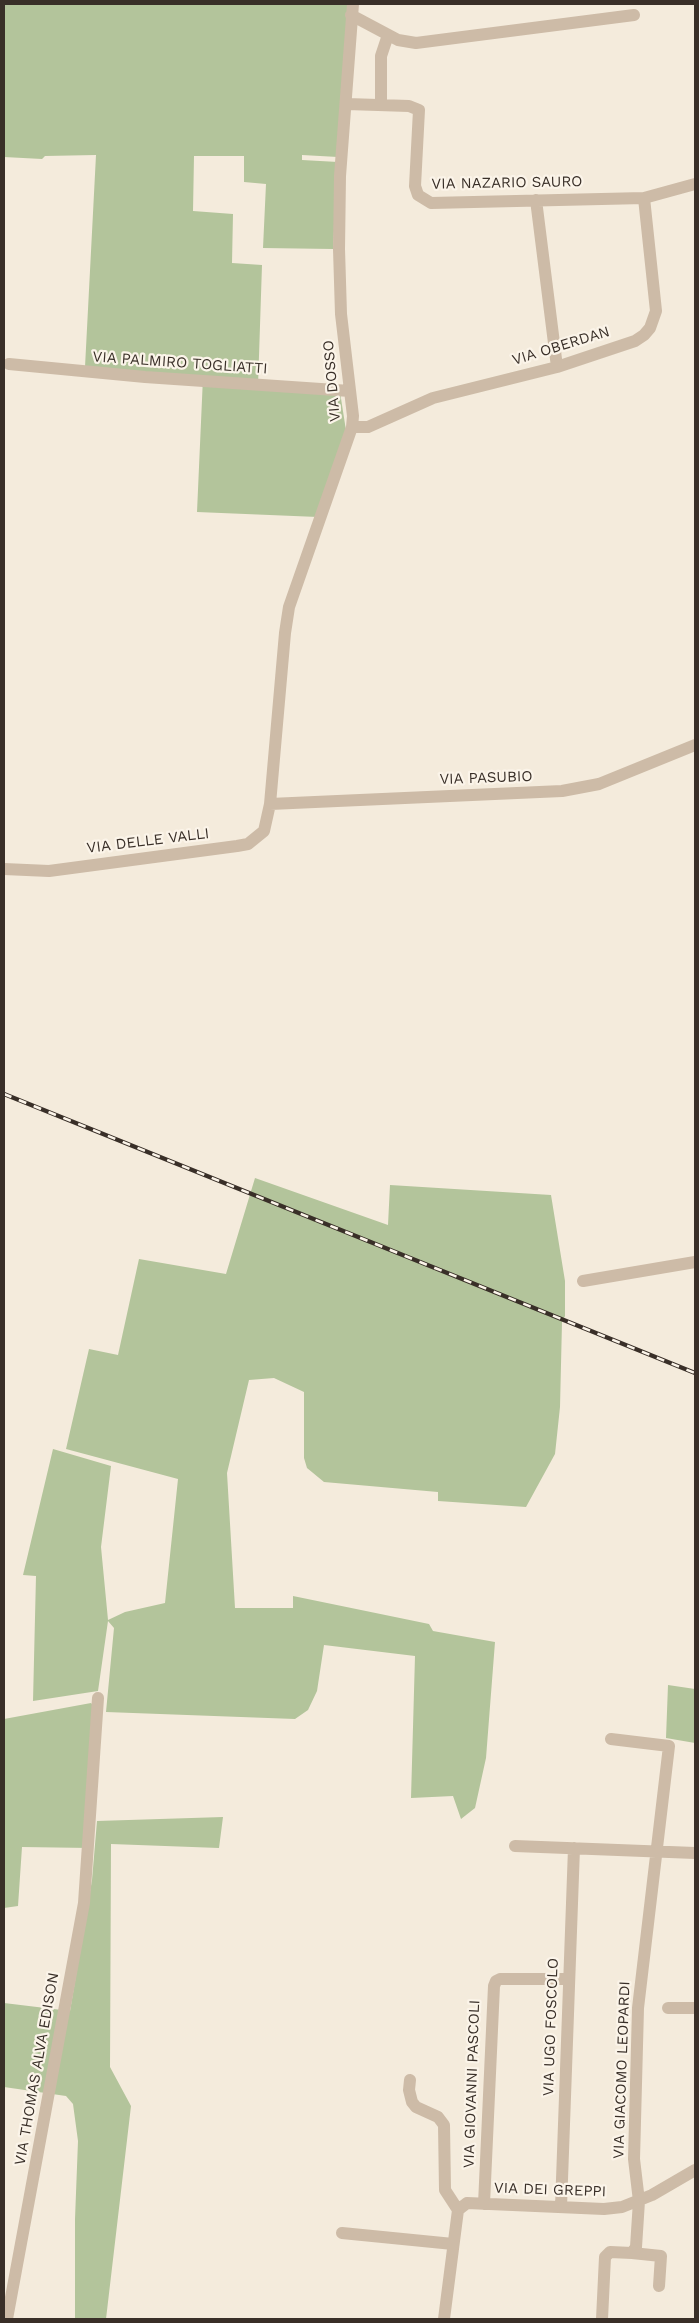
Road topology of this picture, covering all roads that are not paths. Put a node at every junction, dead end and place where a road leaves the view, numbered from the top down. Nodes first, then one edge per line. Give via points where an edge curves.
1 (352, 10) edge
2 (634, 14) dead end
3 (388, 35) junction
4 (347, 104) junction
5 (381, 105) junction
6 (695, 184) edge
7 (644, 198) junction
8 (536, 200) junction
9 (8, 364) dead end
10 (557, 367) junction
11 (350, 391) junction
12 (352, 427) junction
13 (695, 745) edge
14 (270, 804) junction
15 (4, 870) edge
16 (695, 1262) edge
17 (583, 1281) dead end
18 (98, 1698) dead end
19 (611, 1738) dead end
20 (515, 1846) dead end
21 (574, 1848) junction
22 (657, 1852) junction
23 (695, 1853) edge
24 (569, 1979) junction
25 (668, 2008) dead end
26 (695, 2008) edge
27 (410, 2080) dead end
28 (695, 2170) edge
29 (639, 2200) junction
30 (484, 2204) junction
31 (561, 2207) junction
32 (458, 2210) junction
33 (342, 2233) dead end
34 (453, 2244) junction
35 (632, 2253) junction
36 (659, 2286) dead end
37 (7, 2319) edge
38 (444, 2319) edge
39 (602, 2319) edge

1 - 3 street
1 - 4 street, VIA DOSSO
2 - 3 street via 416,43 405,43
3 - 5 street via 381,56
4 - 5 street, VIA NAZARIO SAURO
4 - 11 street, VIA DOSSO via 340,176 339,249 341,314
5 - 8 street, VIA NAZARIO SAURO via 409,106 419,110 415,186 424,200 431,203
6 - 7 street, VIA NAZARIO SAURO
7 - 8 street, VIA NAZARIO SAURO
7 - 10 street, VIA OBERDAN via 656,311 650,328 635,341
8 - 10 street
9 - 11 street, VIA PALMIRO TOGLIATTI
10 - 12 street, VIA OBERDAN via 433,398 368,427
11 - 12 street, VIA DOSSO
12 - 14 street, VIA DOSSO via 289,607
13 - 14 street, VIA PASUBIO via 599,784 562,791
14 - 15 street, VIA DELLE VALLI via 264,831 248,844 48,871
16 - 17 street
18 - 37 street, VIA THOMAS ALVA EDISON via 84,1903
19 - 22 street, VIA GIACOMO LEOPARDI via 669,1746
20 - 21 street
21 - 22 street
21 - 24 street, VIA UGO FOSCOLO
22 - 23 street
22 - 29 street, VIA GIACOMO LEOPARDI via 638,2008 634,2158
24 - 30 street, VIA GIOVANNI PASCOLI via 500,1979 494,1986
24 - 31 street, VIA UGO FOSCOLO
25 - 26 street
27 - 32 street via 412,2102 438,2117 444,2125 445,2190
28 - 29 street, VIA DEI GREPPI
29 - 31 street, VIA DEI GREPPI via 615,2208
29 - 35 street, VIA GIACOMO LEOPARDI via 636,2247
30 - 31 street, VIA DEI GREPPI
30 - 32 street, VIA DEI GREPPI via 467,2203
32 - 34 street
33 - 34 street
34 - 38 street
35 - 36 street via 661,2256
35 - 39 street via 610,2252 605,2257

